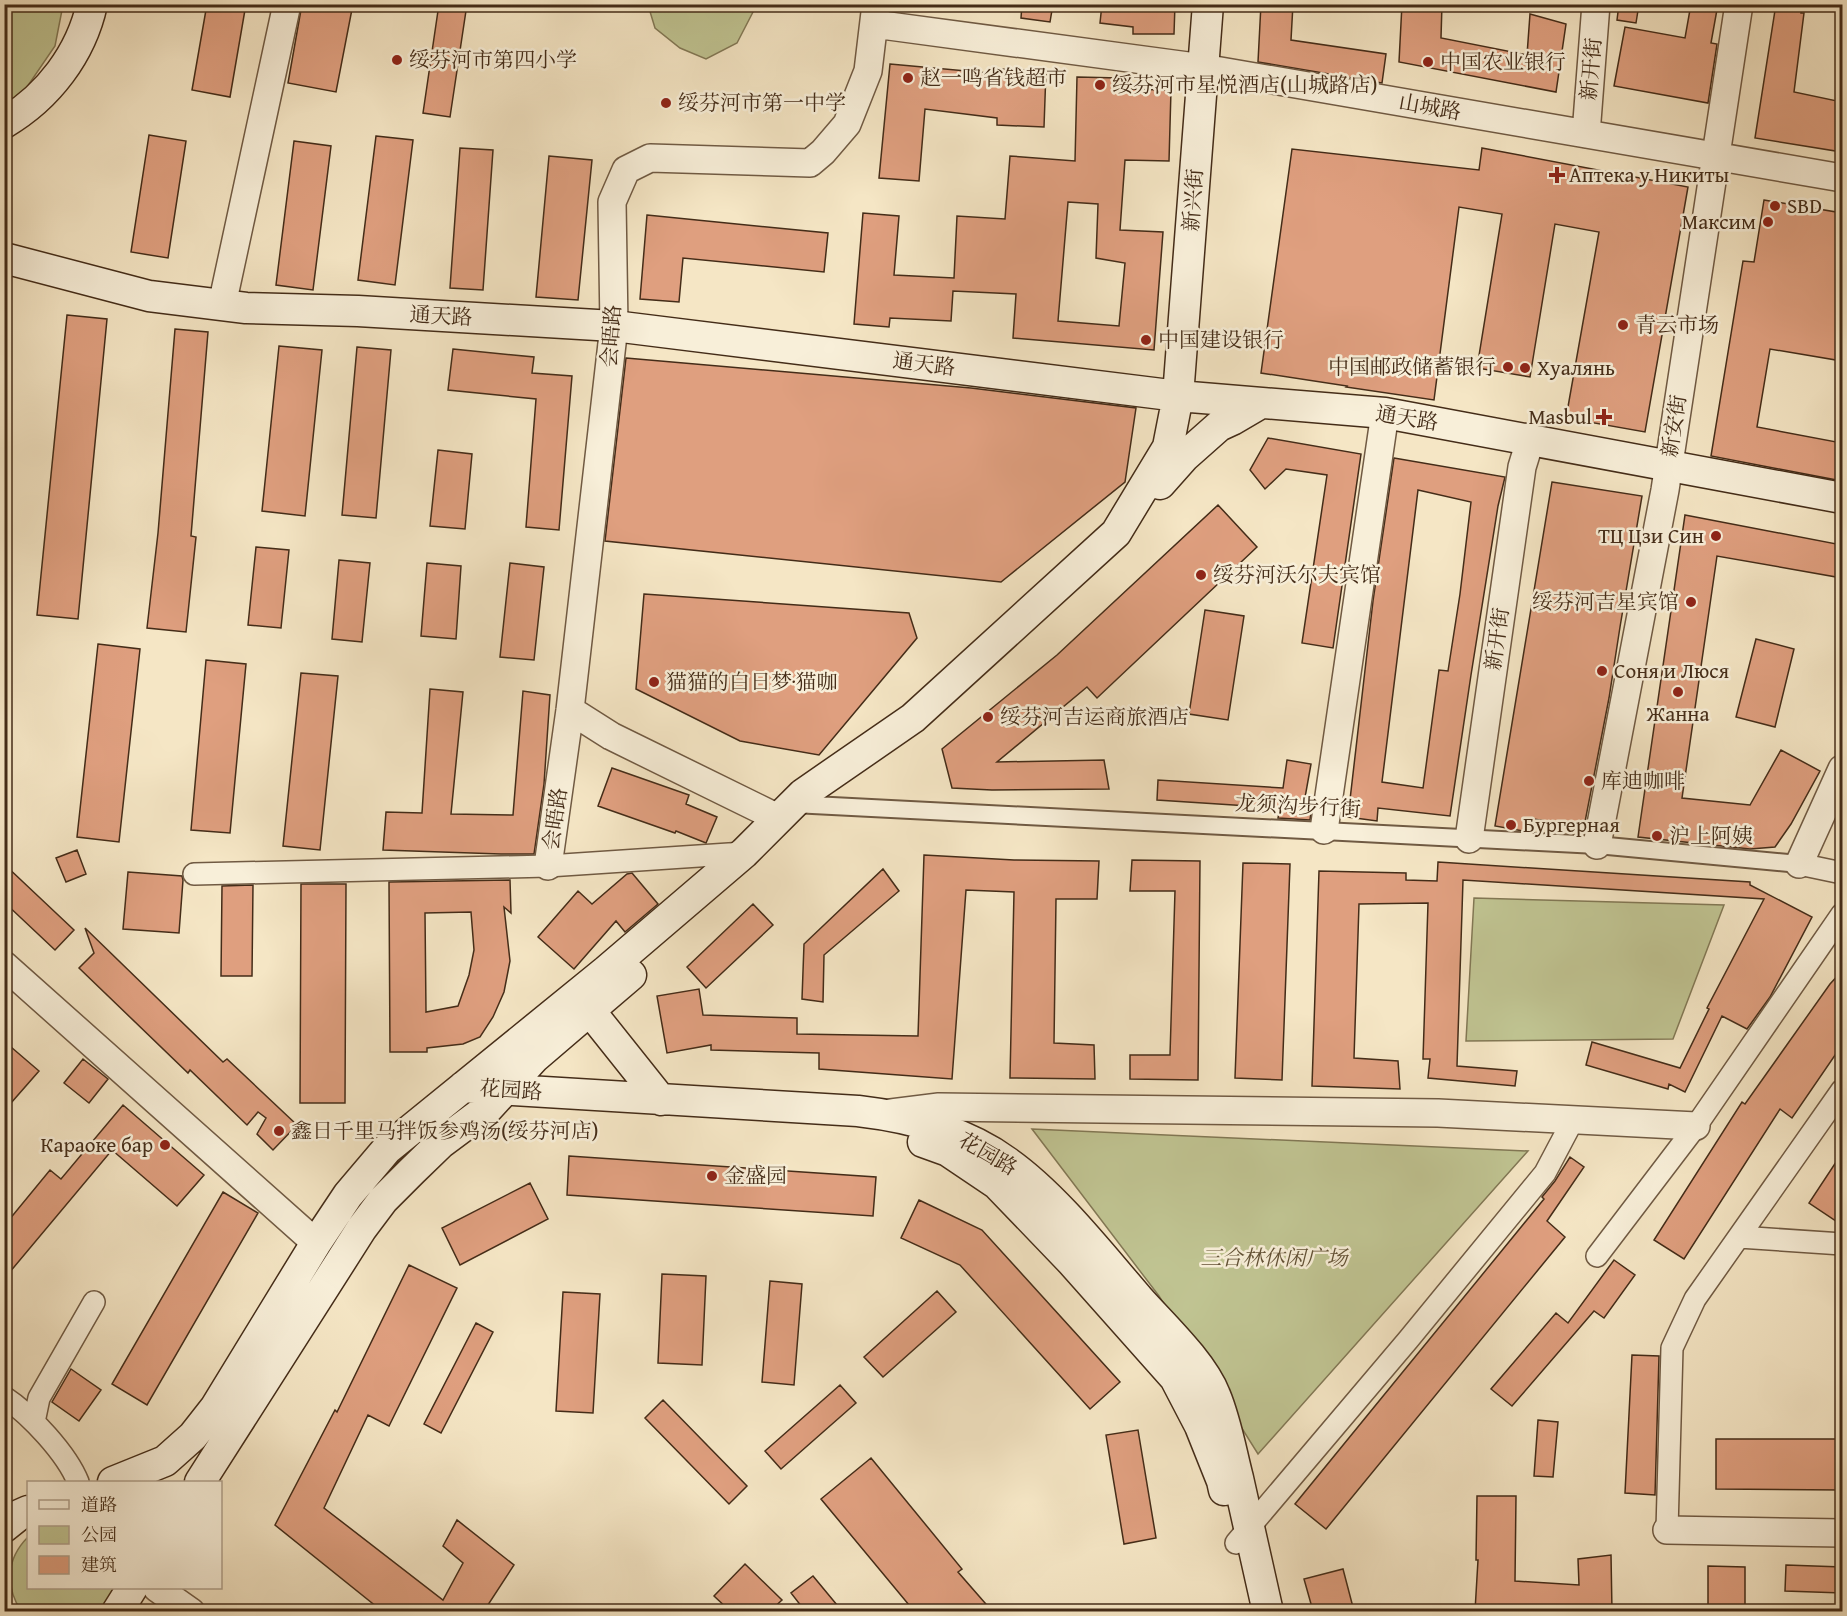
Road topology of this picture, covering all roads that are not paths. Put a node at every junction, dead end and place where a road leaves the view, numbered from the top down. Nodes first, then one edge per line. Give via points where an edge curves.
1 (92, 4) edge
2 (287, 4) edge
3 (1208, 4) edge
4 (1596, 4) edge
5 (1739, 4) edge
6 (875, 14) edge
7 (1203, 68) junction
8 (4, 123) edge
9 (1586, 134) junction
10 (1717, 156) junction
11 (1842, 178) edge
12 (4, 258) edge
13 (222, 305) junction
14 (614, 326) junction
15 (1178, 396) junction
16 (1261, 403) junction
17 (1385, 413) junction
18 (1530, 441) junction
19 (1668, 465) junction
20 (1842, 498) edge
21 (1116, 533) junction
22 (570, 710) junction
23 (1842, 769) edge
24 (785, 811) junction
25 (1324, 830) junction
26 (1469, 839) junction
27 (1597, 845) junction
28 (744, 853) junction
29 (1800, 864) junction
30 (548, 866) junction
31 (1842, 873) edge
32 (194, 874) dead end
33 (714, 879) junction
34 (1842, 914) edge
35 (4, 965) edge
36 (590, 1011) junction
37 (463, 1087) junction
38 (1842, 1090) edge
39 (497, 1099) junction
40 (661, 1100) junction
41 (887, 1114) junction
42 (1573, 1120) junction
43 (1696, 1126) junction
44 (1739, 1237) junction
45 (316, 1243) junction
46 (1842, 1244) edge
47 (1597, 1256) dead end
48 (94, 1302) dead end
49 (4, 1397) edge
50 (34, 1422) junction
51 (78, 1481) edge
52 (115, 1481) edge
53 (201, 1481) edge
54 (1667, 1530) joint
55 (1842, 1533) edge
56 (1242, 1536) junction
57 (124, 1589) edge
58 (131, 1589) edge
59 (160, 1589) edge
60 (116, 1611) edge
61 (191, 1611) edge
62 (1251, 1611) edge
63 (1268, 1611) edge

1 - 8 main road via 78,45 62,71 42,94
2 - 13 street
3 - 7 main road, 新兴街
4 - 9 street, 新开街
5 - 10 street, 新安街
6 - 7 street, 山城路
6 - 14 street, 会晤路 via 868,71 848,124 810,163 650,158 626,170 612,202
7 - 9 street, 山城路
7 - 15 main road, 新兴街
9 - 10 street, 山城路
10 - 11 street, 山城路
10 - 19 street, 新安街
12 - 13 main road, 通天路 via 148,296
13 - 14 main road, 通天路
14 - 15 main road, 通天路
14 - 22 street, 会晤路
15 - 16 main road, 通天路
15 - 21 main road, 新兴街 via 1168,447
16 - 17 main road, 通天路
16 - 21 main road via 1210,434
17 - 18 main road, 通天路
17 - 25 street
18 - 19 main road, 通天路
18 - 26 street, 新开街 via 1522,467
19 - 20 main road, 通天路
19 - 27 street, 新安街
21 - 24 main road via 913,718 803,794
22 - 24 street via 611,736
22 - 30 street, 会晤路
23 - 29 street
24 - 25 street, 龙须沟步行街
24 - 28 main road
25 - 26 street, 龙须沟步行街
26 - 27 street, 龙须沟步行街
27 - 29 street, 龙须沟步行街
28 - 30 street
28 - 33 main road
29 - 31 street
30 - 32 street
33 - 36 main road via 698,916
33 - 37 main road
34 - 43 street
35 - 45 street
36 - 39 main road via 534,1058
36 - 40 main road
37 - 39 main road, 花园路
37 - 45 main road via 387,1149 348,1195
38 - 44 street
39 - 40 main road, 花园路
39 - 53 main road via 441,1143 383,1200
39 - 56 main road, 花园路 via 857,1128 903,1136 948,1151 997,1184 1175,1378 1200,1426
40 - 41 main road, 花园路
41 - 42 street via 939,1107 1438,1113
41 - 56 main road, 花园路 via 972,1141 1027,1177 1197,1365 1215,1394 1228,1436
42 - 43 street
42 - 56 street via 1545,1173
43 - 47 street
44 - 46 street
44 - 54 street via 1695,1299 1672,1348
45 - 52 main road via 215,1408 193,1436 165,1461
48 - 50 street via 39,1398
49 - 50 street
50 - 51 street via 72,1467
54 - 55 street
56 - 62 main road, 花园路
56 - 63 main road, 花园路
57 - 60 main road
58 - 60 main road
59 - 61 street

